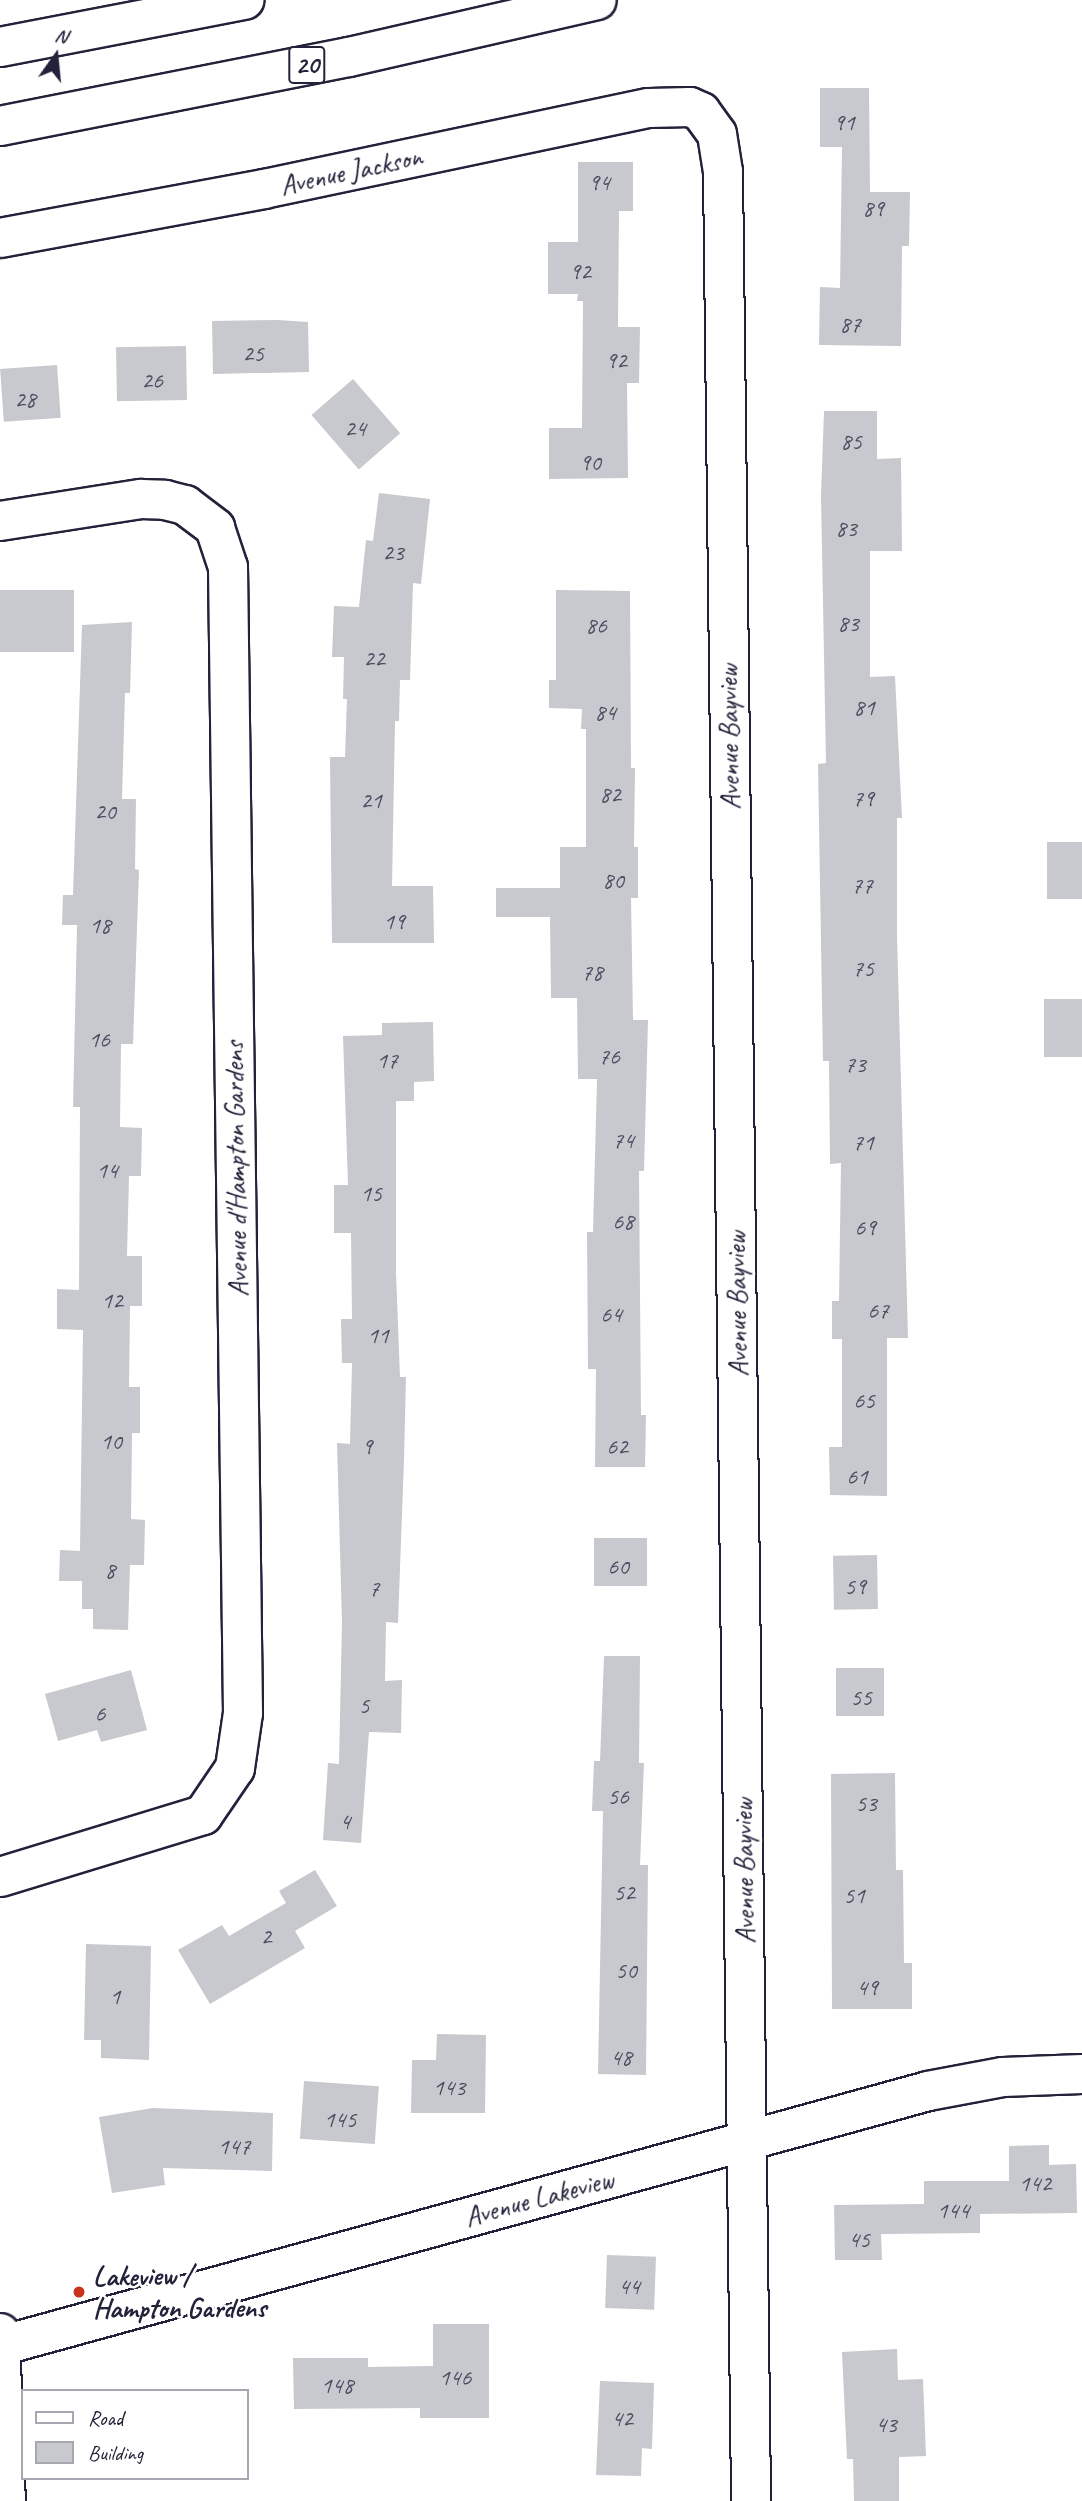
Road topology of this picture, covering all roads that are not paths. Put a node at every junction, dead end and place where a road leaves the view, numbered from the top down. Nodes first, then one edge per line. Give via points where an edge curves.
1 (245, 0) edge
2 (597, 0) edge
3 (0, 47) edge
4 (701, 112) joint
5 (0, 126) edge
6 (0, 238) edge
7 (0, 521) edge
8 (0, 1877) edge
9 (1082, 2074) edge
10 (747, 2141) junction
11 (0, 2333) edge
12 (0, 2346) edge
13 (6, 2501) edge
14 (751, 2501) edge

1 - 3 main road
2 - 5 main road, 20 via 349,57
4 - 6 main road, Avenue Jackson via 676,105 649,108 264,189
4 - 10 main road, Avenue Bayview via 717,134 723,172
7 - 8 main road, Avenue d'Hampton Gardens via 141,499 166,500 185,505 215,527 228,567 243,1713 235,1768 203,1815
9 - 10 main road, Avenue Lakeview via 967,2083
10 - 12 main road, Avenue Lakeview
10 - 14 main road, Avenue Bayview
11 - 12 main road
12 - 13 main road

